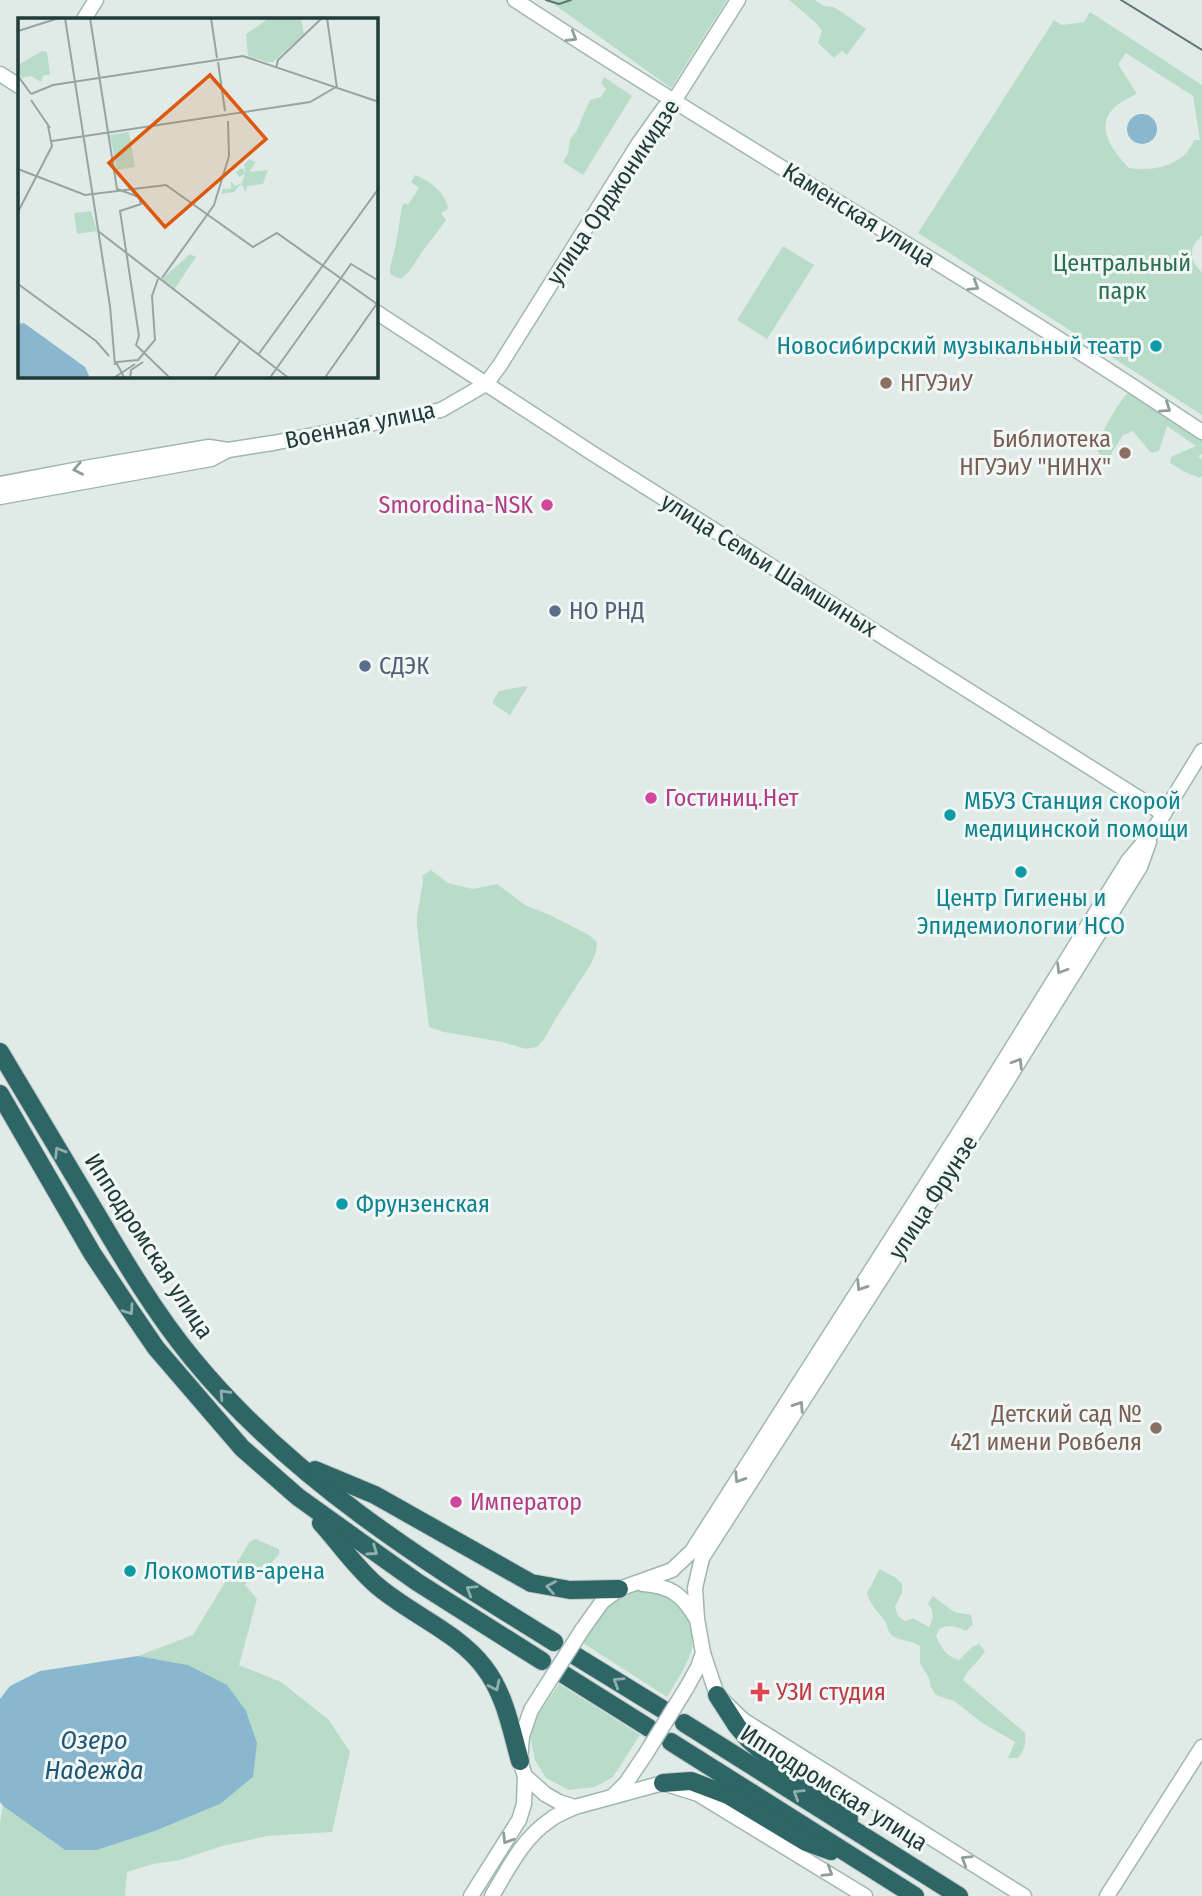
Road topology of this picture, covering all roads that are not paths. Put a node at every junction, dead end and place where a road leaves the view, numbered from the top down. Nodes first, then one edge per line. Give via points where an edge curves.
1 (96, 0) edge
2 (515, 0) edge
3 (738, 0) edge
4 (84, 18) edge
5 (0, 74) edge
6 (18, 85) edge
7 (674, 102) junction
8 (378, 313) edge
9 (486, 384) junction
10 (1202, 432) edge
11 (228, 450) junction
12 (0, 484) edge
13 (0, 497) edge
14 (1202, 751) edge
15 (1164, 814) junction
16 (0, 1052) edge
17 (0, 1094) edge
18 (289, 1457) junction
19 (298, 1497) junction
20 (697, 1555) junction
21 (638, 1583) junction
22 (619, 1589) junction
23 (697, 1619) junction
24 (554, 1642) dead end
25 (703, 1653) junction
26 (574, 1655) dead end
27 (542, 1661) dead end
28 (563, 1674) dead end
29 (717, 1695) junction
30 (662, 1709) dead end
31 (684, 1723) dead end
32 (649, 1728) dead end
33 (671, 1742) dead end
34 (1202, 1746) edge
35 (523, 1769) junction
36 (663, 1783) junction
37 (613, 1796) junction
38 (575, 1807) junction
39 (866, 1837) junction
40 (858, 1859) junction
41 (471, 1896) edge
42 (492, 1896) edge
43 (865, 1896) edge
44 (915, 1896) edge
45 (959, 1896) edge
46 (1024, 1896) edge
47 (1107, 1896) edge

1 - 4 main road
2 -> 7 main road, Каменская улица
3 - 7 main road, улица Орджоникидзе
5 - 6 main road
7 - 9 main road, улица Орджоникидзе via 664,108 639,143
7 -> 10 main road, Каменская улица
8 - 9 main road, улица Семьи Шамшиных
9 - 11 main road, Военная улица via 441,410
9 - 15 main road, улица Семьи Шамшиных
11 -> 12 main road, Военная улица via 209,447
11 - 13 main road, Военная улица via 211,458
14 - 15 main road, улица Фрунзе
15 - 20 main road, улица Фрунзе via 1140,867 982,1121
18 -> 16 highway, Ипподромская улица via 184,1348 131,1271
17 -> 19 highway, Ипподромская улица via 92,1253 156,1348 242,1448
22 -> 18 highway via 570,1590 531,1583 393,1504
24 -> 18 highway, Ипподромская улица via 376,1528
19 -> 27 highway, Ипподромская улица via 417,1582
19 -> 35 highway via 374,1583 477,1657 498,1691
20 - 21 main road
20 - 23 main road
21 - 22 main road
21 - 23 main road via 676,1592
22 - 35 main road, bridge via 602,1602 531,1710 522,1736
23 - 25 main road
25 - 29 main road
25 - 37 main road, bridge via 645,1755
30 -> 26 highway
28 - 32 highway
29 - 39 highway via 748,1739 829,1796
46 -> 29 main road via 743,1720
39 -> 31 highway, Ипподромская улица
33 - 40 highway, Ипподромская улица
34 - 47 main road
35 - 38 main road via 545,1794
35 -> 41 main road via 524,1804 519,1819
36 - 37 main road
36 - 40 highway via 691,1781 728,1795 806,1842
36 -> 43 main road via 698,1794
37 - 38 main road
38 - 42 main road via 532,1834
39 - 45 highway, Ипподромская улица
40 - 44 highway, Ипподромская улица

